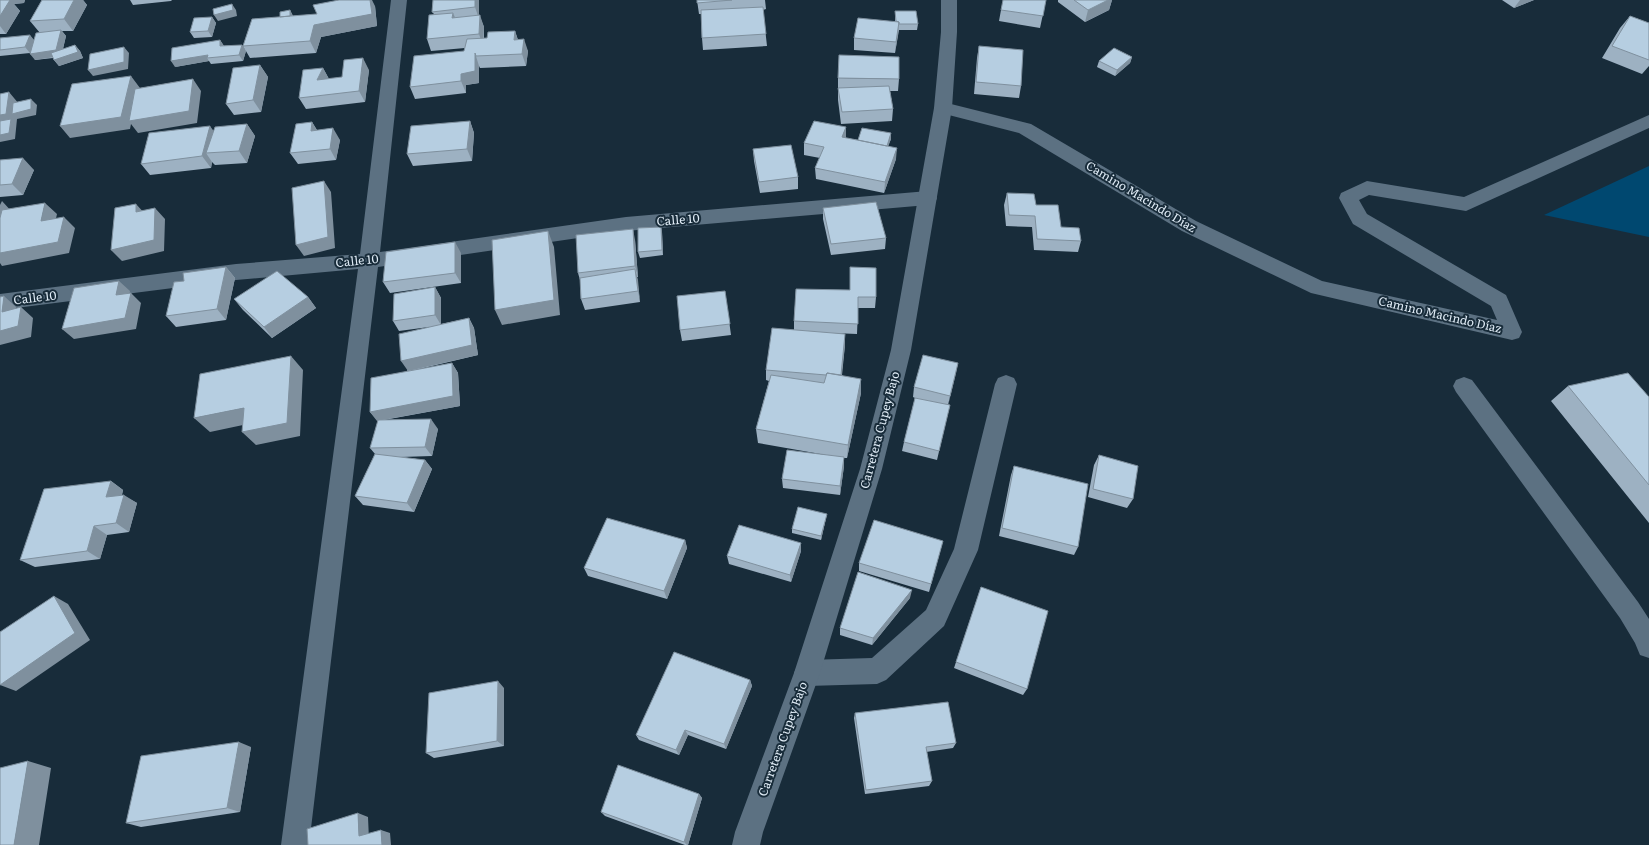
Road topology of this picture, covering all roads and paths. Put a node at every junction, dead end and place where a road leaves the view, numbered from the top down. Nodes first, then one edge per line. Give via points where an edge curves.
1 (399, 0) edge
2 (949, 0) edge
3 (943, 108) junction
4 (1649, 121) edge
5 (928, 198) junction
6 (369, 261) junction
7 (0, 302) edge
8 (1006, 384) dead end
9 (1464, 386) dead end
10 (1649, 646) edge
11 (807, 673) junction
12 (295, 845) edge
13 (746, 845) edge

1 - 6 street
2 - 3 street, Carretera Cupey Bajo
3 - 4 street, Camino Macindo Díaz via 1025,128 1189,226 1318,288 1512,332 1498,301 1360,219 1348,198 1367,188 1466,204
3 - 5 street, Carretera Cupey Bajo
5 - 6 street, Calle 10 via 626,224
5 - 11 street, Carretera Cupey Bajo via 900,350 873,462
6 - 7 street, Calle 10 via 236,272
6 - 12 street
8 - 11 street via 966,550 935,618 877,671
9 - 10 street via 1628,610
11 - 13 street, Carretera Cupey Bajo

